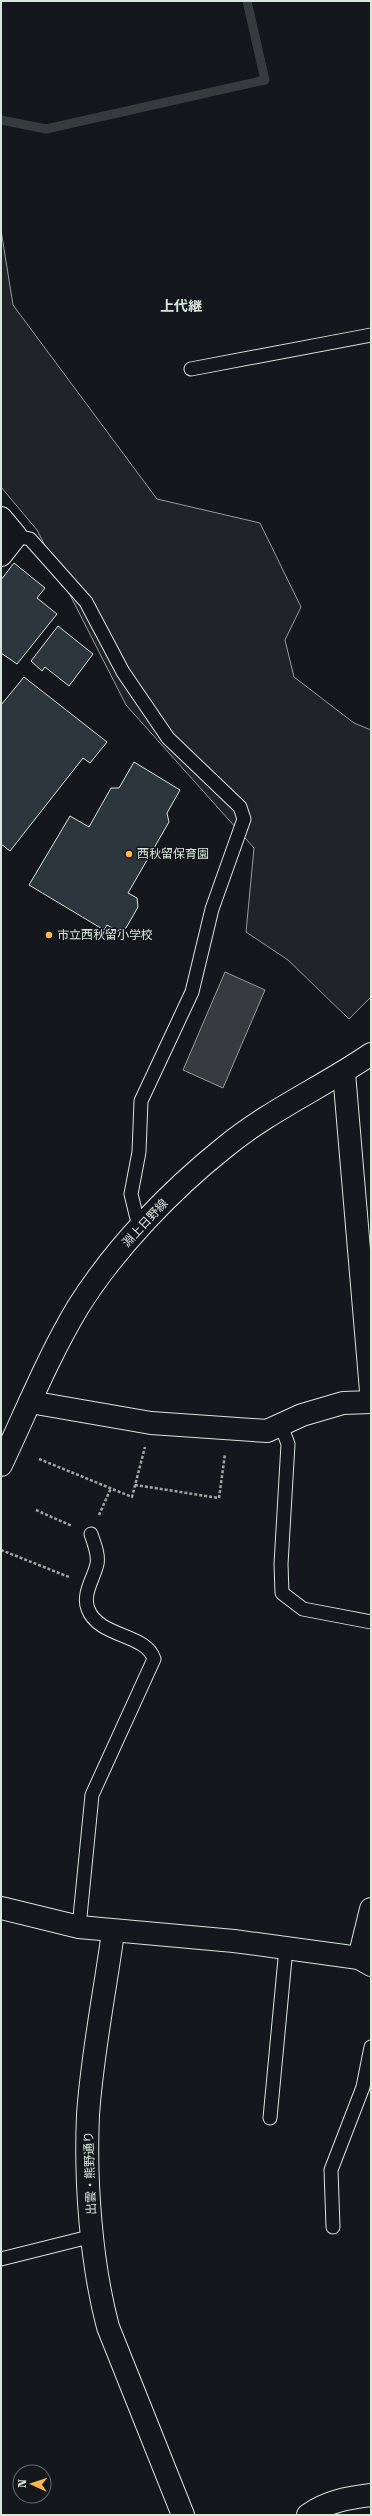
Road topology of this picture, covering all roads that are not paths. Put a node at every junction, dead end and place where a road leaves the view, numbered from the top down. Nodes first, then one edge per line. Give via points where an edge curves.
1 (371, 335) edge
2 (191, 369) dead end
3 (1, 518) edge
4 (16, 536) junction
5 (1, 555) edge
6 (371, 1054) edge
7 (344, 1073) junction
8 (139, 1227) junction
9 (371, 1391) edge
10 (30, 1402) junction
11 (371, 1402) edge
12 (281, 1425) junction
13 (6, 1444) edge
14 (1, 1465) edge
15 (91, 1534) road end
16 (371, 1622) edge
17 (1, 1908) edge
18 (371, 1909) edge
19 (79, 1927) junction
20 (113, 1932) junction
21 (286, 1948) junction
22 (365, 1961) edge
23 (371, 2047) edge
24 (270, 2118) dead end
25 (333, 2227) dead end
26 (93, 2236) junction
27 (1, 2259) edge
28 (371, 2495) edge
29 (183, 2515) edge
30 (308, 2515) edge

1 - 2 lane
3 - 4 street
4 - 5 street
4 - 8 lane via 30,539 86,602 123,672 168,738 240,807 244,819 212,909 192,992 141,1101 139,1152 131,1194
6 - 7 street, 淵上日野線
7 - 8 street, 淵上日野線 via 283,1107 225,1146
7 - 9 street
8 - 10 street, 淵上日野線 via 78,1307
10 - 12 street via 151,1423 267,1431
10 - 13 street, 淵上日野線
11 - 12 street via 344,1403 302,1415
12 - 16 lane via 288,1444 281,1564 282,1593 303,1609
13 - 14 street, 淵上日野線
15 - 19 lane via 96,1546 97,1563 88,1587 88,1608 97,1621 124,1637 145,1645 154,1659 92,1796
17 - 19 street
18 - 22 street
19 - 20 street
20 - 21 street via 234,1941
20 - 26 street, 出雲・熊野通り via 88,2116
21 - 22 street
21 - 24 lane
23 - 25 lane via 363,2087 331,2170
26 - 27 lane
26 - 29 street, 出雲・熊野通り via 101,2301 108,2327
28 - 30 street via 337,2500

